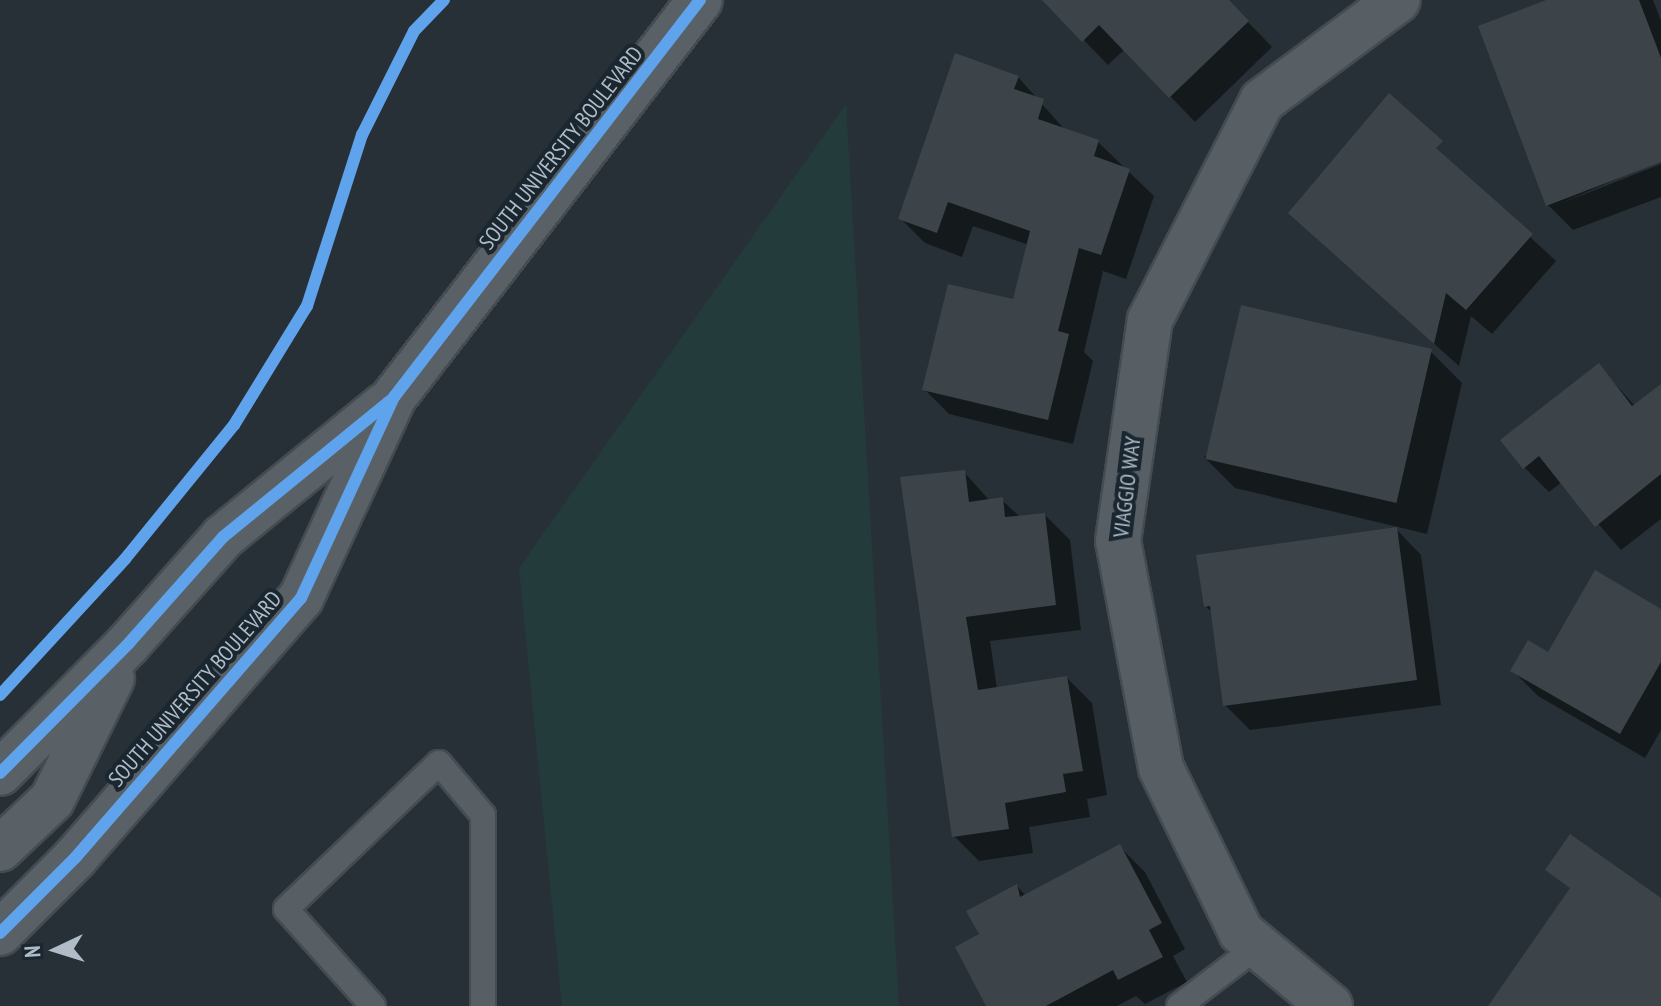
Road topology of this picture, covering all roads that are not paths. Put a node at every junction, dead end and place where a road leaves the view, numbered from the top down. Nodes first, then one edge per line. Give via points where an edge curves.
1 (700, 0) edge
2 (1398, 0) edge
3 (394, 397) junction
4 (129, 643) junction
5 (0, 773) edge
6 (0, 849) edge
7 (0, 933) edge
8 (1258, 946) junction
9 (373, 1006) edge
10 (483, 1006) edge
11 (1179, 1006) edge
12 (1330, 1006) edge

1 - 3 main road, SOUTH UNIVERSITY BOULEVARD
2 - 8 street, VIAGGIO WAY via 1262,101 1150,320 1118,541 1161,768 1241,932
3 - 4 main road, SOUTH UNIVERSITY BOULEVARD via 223,537
3 - 7 main road, SOUTH UNIVERSITY BOULEVARD via 301,598 75,858
4 - 5 main road, SOUTH UNIVERSITY BOULEVARD
4 - 6 main road via 52,800
8 - 11 lane
8 - 12 street, VIAGGIO WAY
9 - 10 lane via 286,909 439,763 483,815

